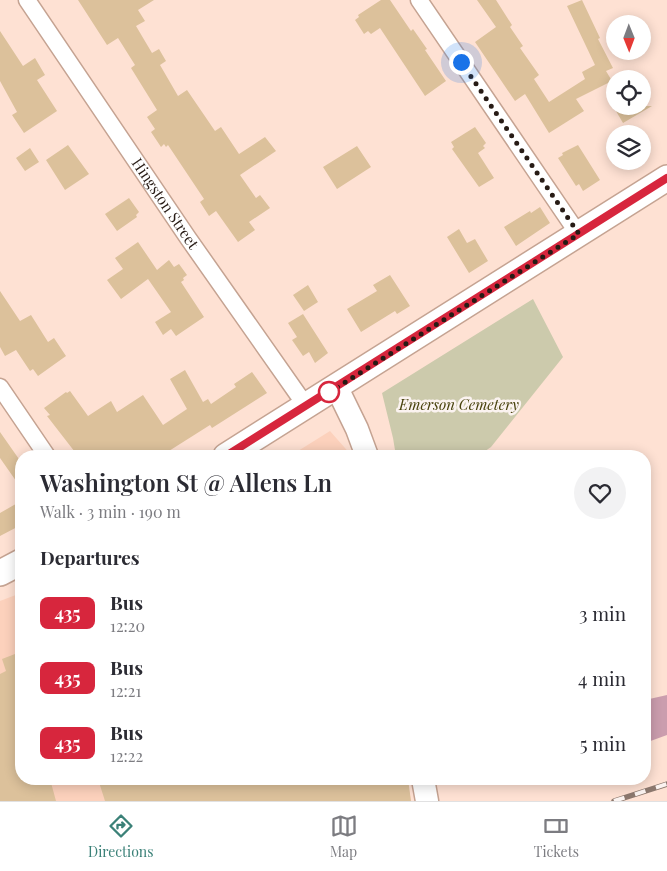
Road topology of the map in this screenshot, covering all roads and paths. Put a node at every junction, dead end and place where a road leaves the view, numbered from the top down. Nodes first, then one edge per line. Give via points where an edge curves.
1 (27, 0) edge
2 (419, 0) edge
3 (667, 178) edge
4 (579, 234) junction
5 (0, 387) edge
6 (337, 388) junction
7 (306, 406) junction
8 (43, 450) edge
9 (236, 450) edge
10 (365, 450) edge
11 (15, 565) edge
12 (0, 573) edge
13 (425, 785) edge
14 (427, 801) edge

1 - 7 street, Hingston Street
2 - 4 street
3 - 4 main road
4 - 6 main road
5 - 8 street
6 - 7 main road
6 - 10 street
7 - 9 main road
11 - 12 main road
13 - 14 street

